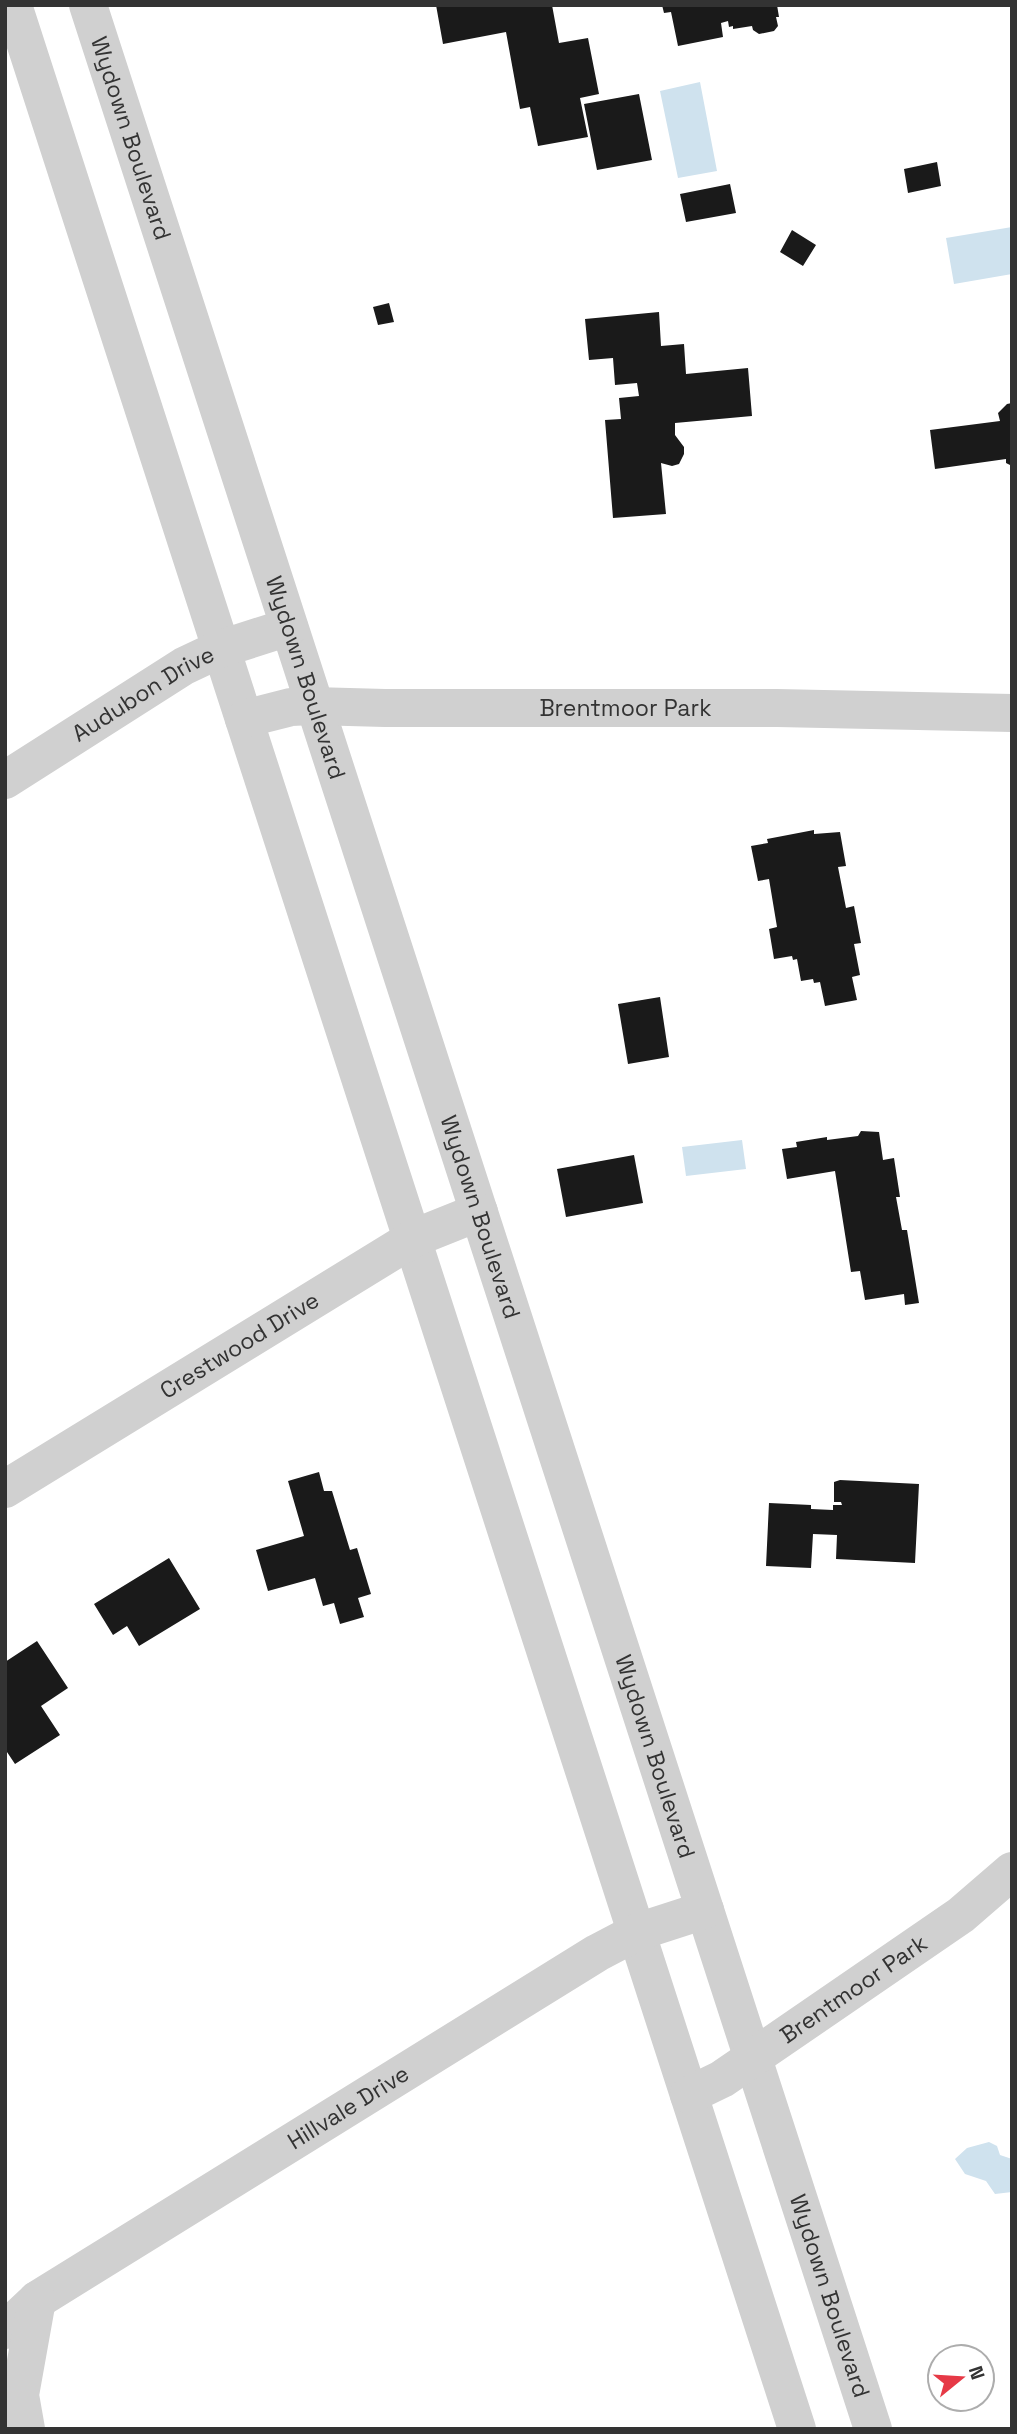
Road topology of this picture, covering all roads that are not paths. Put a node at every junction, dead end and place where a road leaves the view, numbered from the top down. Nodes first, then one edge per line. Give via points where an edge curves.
1 (13, 5) edge
2 (88, 5) edge
3 (289, 627) junction
4 (220, 649) junction
5 (313, 706) junction
6 (1011, 715) edge
7 (244, 719) junction
8 (5, 780) edge
9 (479, 1212) junction
10 (414, 1238) junction
11 (5, 1489) edge
12 (1012, 1871) edge
13 (705, 1910) junction
14 (637, 1932) junction
15 (753, 2057) junction
16 (689, 2095) junction
17 (37, 2300) junction
18 (5, 2330) edge
19 (26, 2429) edge
20 (797, 2429) edge
21 (873, 2429) edge

1 - 4 street
2 - 3 street, Wydown Boulevard
3 - 4 street, Audubon Drive
3 - 5 street, Wydown Boulevard
4 - 7 street
4 - 8 street, Audubon Drive via 184,666
5 - 6 street, Brentmoor Park via 777,708
5 - 7 street, Brentmoor Park
5 - 9 street, Wydown Boulevard
7 - 10 street
9 - 10 street, Crestwood Drive
9 - 13 street, Wydown Boulevard
10 - 11 street, Crestwood Drive
10 - 14 street
12 - 15 street, Brentmoor Park via 961,1915
13 - 14 street, Hillvale Drive
13 - 15 street, Wydown Boulevard
14 - 16 street
14 - 17 street, Hillvale Drive
15 - 16 street, Brentmoor Park
15 - 21 street, Wydown Boulevard
16 - 20 street
17 - 18 street, Hillvale Drive
17 - 19 street via 20,2395

